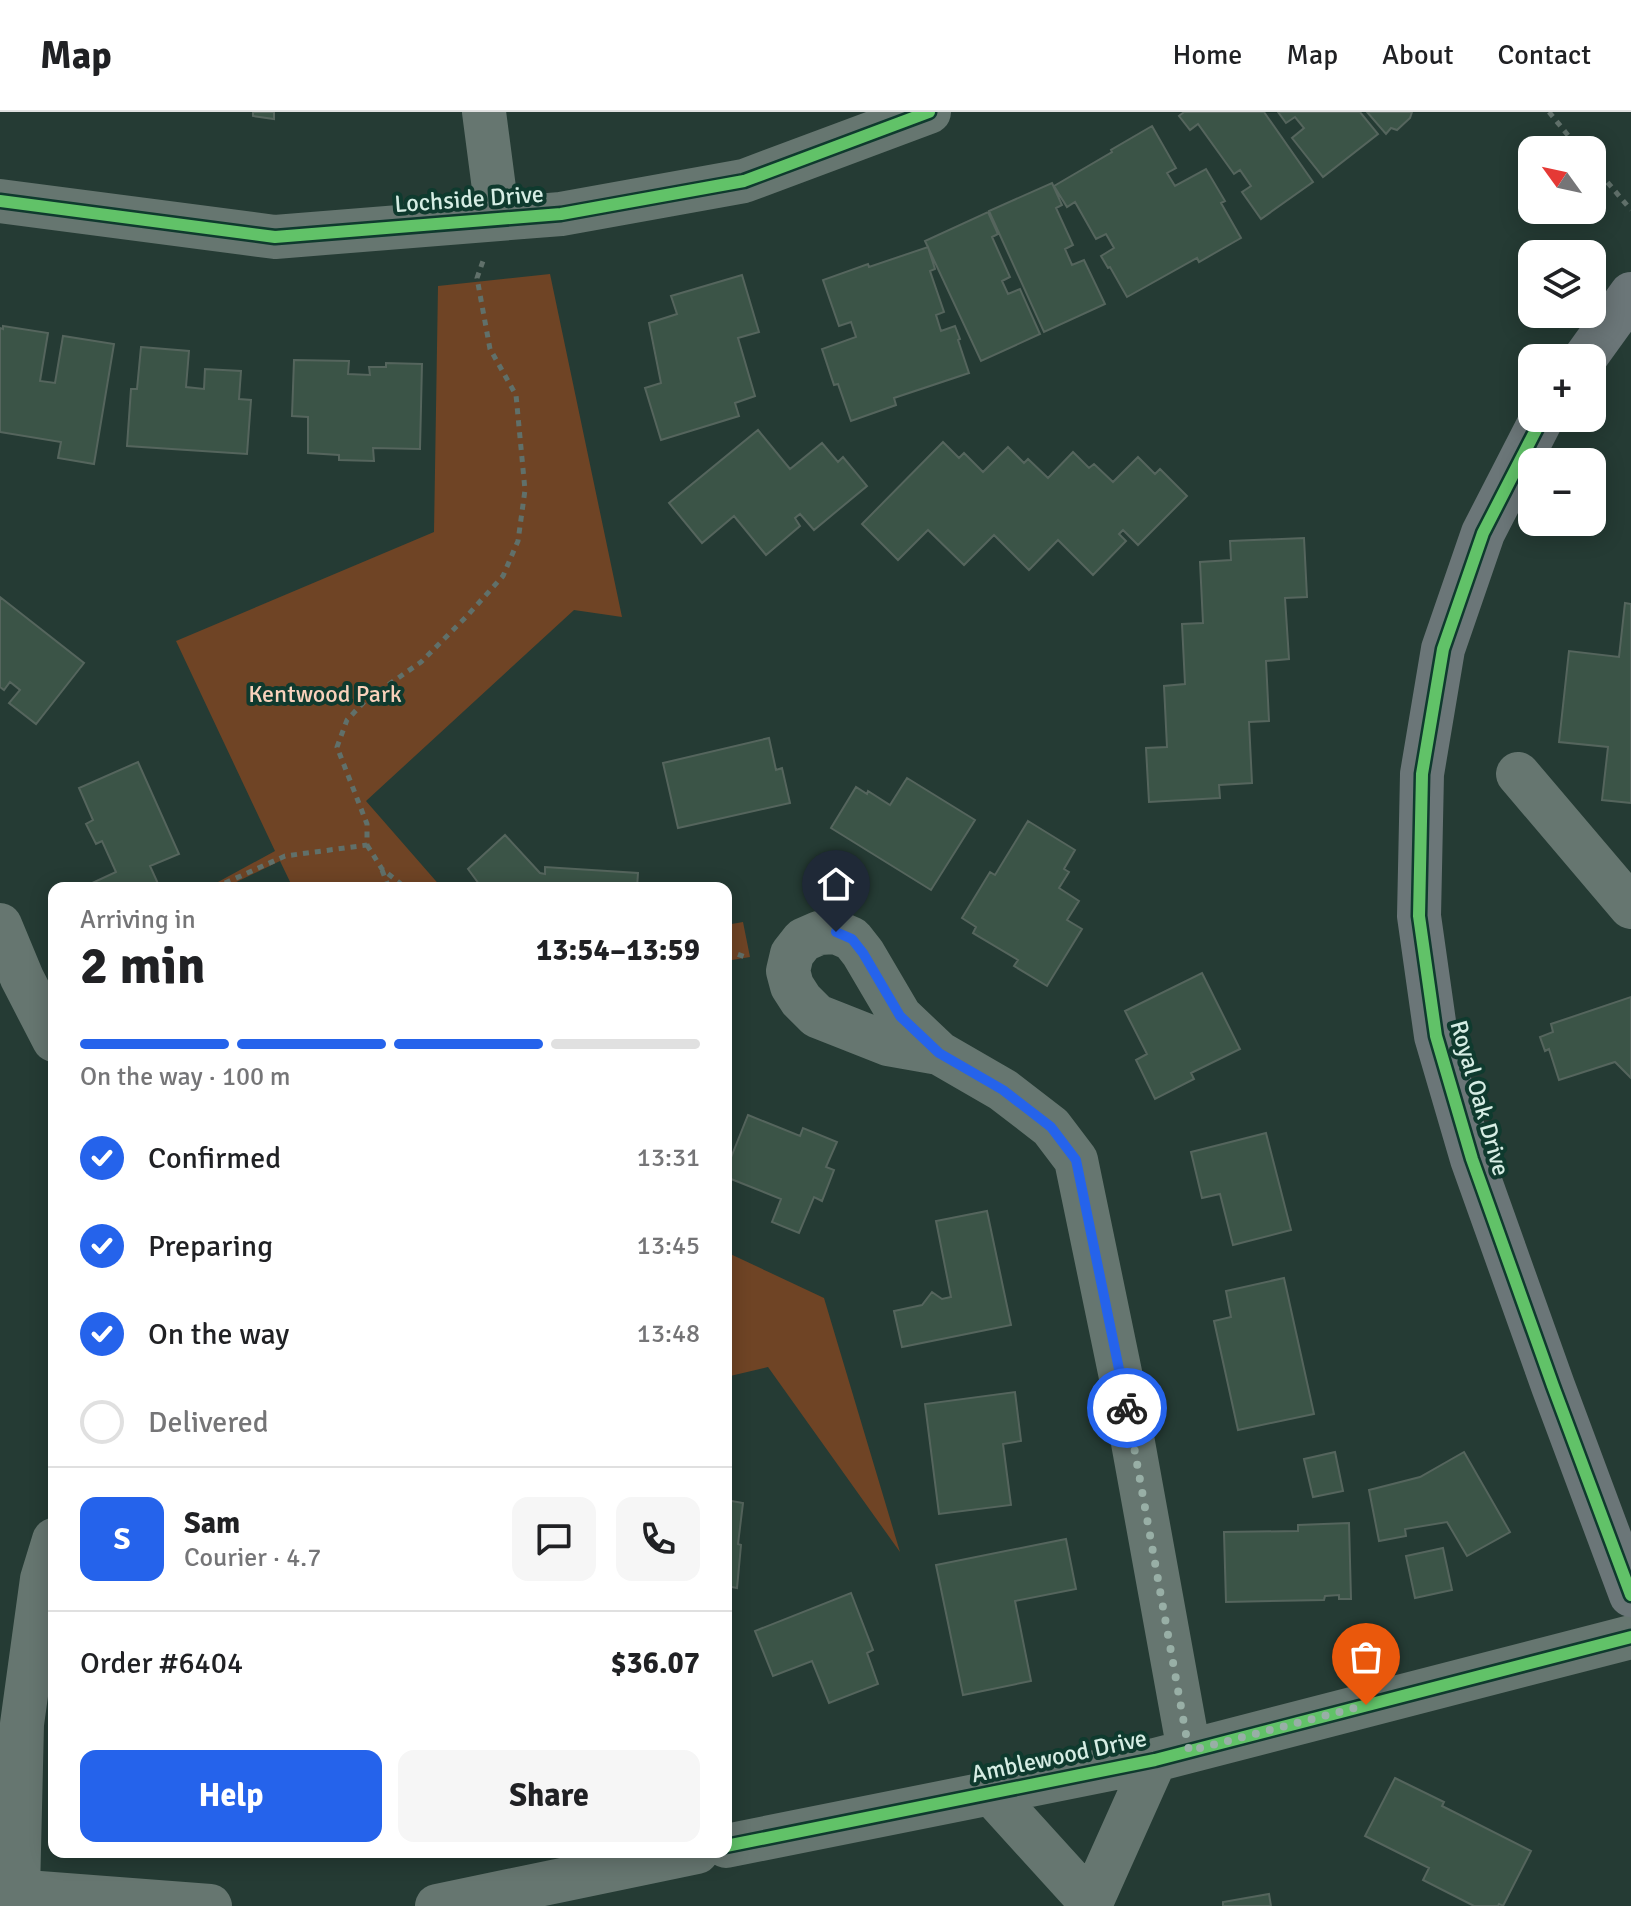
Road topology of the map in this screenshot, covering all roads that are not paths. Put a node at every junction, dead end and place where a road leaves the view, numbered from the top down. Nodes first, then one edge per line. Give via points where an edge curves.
1 (484, 112) edge
2 (929, 112) edge
3 (0, 201) edge
4 (498, 219) junction
5 (1631, 294) edge
6 (1595, 344) edge
7 (1535, 432) edge
8 (1518, 774) dead end
9 (1631, 907) edge
10 (0, 925) edge
11 (48, 1028) edge
12 (939, 1053) dead end
13 (48, 1560) edge
14 (1631, 1595) edge
15 (1631, 1637) edge
16 (1172, 1755) junction
17 (991, 1793) junction
18 (732, 1845) edge
19 (662, 1858) edge
20 (9, 1891) edge
21 (1092, 1904) edge
22 (210, 1906) edge
23 (437, 1906) edge

1 - 4 street
2 - 4 street, Lochside Drive via 744,181 561,214
3 - 4 street, Lochside Drive via 275,237
5 - 6 main road
7 - 14 main road, Royal Oak Drive via 1483,533 1443,649 1422,774 1419,916 1436,1036 1472,1159
8 - 9 street
10 - 11 street
12 - 16 street via 1003,1090 1051,1127 1076,1160 1122,1382
13 - 20 street via 22,1724
15 - 16 street, Amblewood Drive
16 - 17 street, Amblewood Drive
16 - 21 street
17 - 18 street, Amblewood Drive
17 - 21 street
19 - 23 street
20 - 22 street

